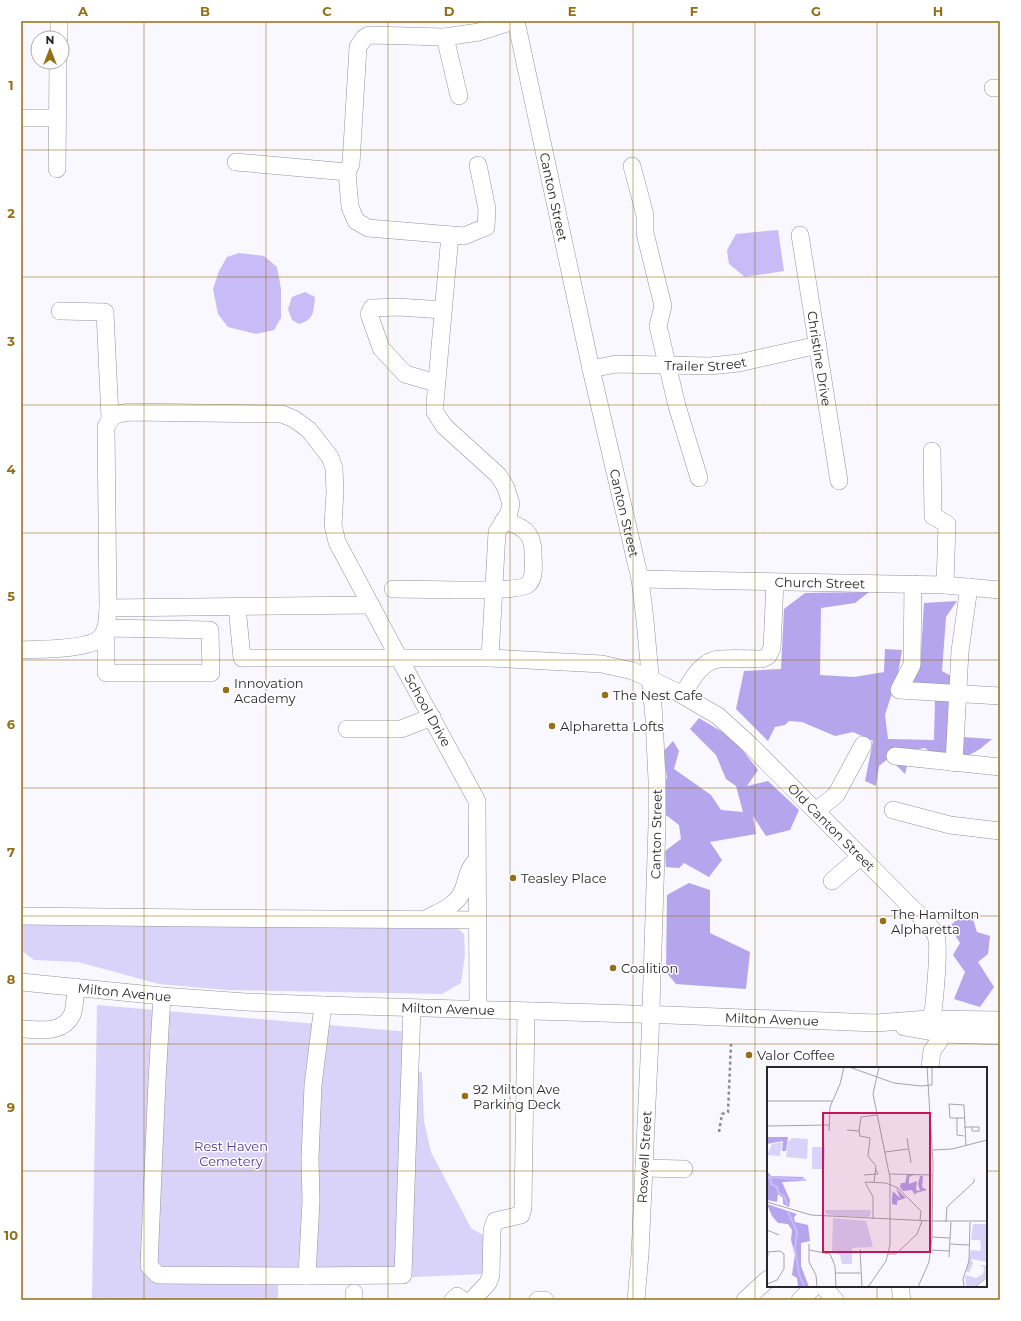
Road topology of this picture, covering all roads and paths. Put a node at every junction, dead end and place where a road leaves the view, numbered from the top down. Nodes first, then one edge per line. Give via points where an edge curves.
1 (514, 21) edge
2 (445, 37) junction
3 (58, 70) edge
4 (459, 96) dead end
5 (21, 118) edge
6 (57, 118) junction
7 (236, 162) dead end
8 (478, 165) dead end
9 (632, 166) dead end
10 (57, 169) dead end
11 (347, 172) junction
12 (450, 235) junction
13 (800, 235) dead end
14 (443, 310) junction
15 (60, 311) dead end
16 (818, 346) junction
17 (667, 366) junction
18 (592, 369) junction
19 (436, 383) junction
20 (110, 418) junction
21 (932, 451) dead end
22 (699, 478) dead end
23 (839, 480) dead end
24 (504, 520) junction
25 (640, 579) junction
26 (775, 582) junction
27 (913, 584) junction
28 (945, 585) junction
29 (968, 587) junction
30 (393, 589) dead end
31 (494, 589) junction
32 (1000, 590) edge
33 (371, 605) junction
34 (237, 607) junction
35 (108, 608) junction
36 (106, 628) junction
37 (21, 650) edge
38 (400, 658) junction
39 (490, 658) junction
40 (650, 679) junction
41 (956, 693) junction
42 (683, 695) junction
43 (1000, 696) edge
44 (432, 717) junction
45 (347, 728) dead end
46 (863, 745) dead end
47 (896, 756) dead end
48 (954, 763) junction
49 (1000, 767) edge
50 (893, 810) dead end
51 (816, 811) junction
52 (1000, 831) edge
53 (861, 856) junction
54 (477, 860) junction
55 (832, 881) dead end
56 (21, 916) edge
57 (426, 919) junction
58 (477, 920) junction
59 (21, 982) edge
60 (76, 987) junction
61 (162, 996) junction
62 (323, 1005) junction
63 (412, 1008) junction
64 (478, 1010) junction
65 (526, 1012) junction
66 (650, 1014) junction
67 (928, 1019) junction
68 (1000, 1020) edge
69 (876, 1023) junction
70 (21, 1028) edge
71 (944, 1034) junction
72 (1000, 1036) edge
73 (731, 1044) dead end
74 (930, 1067) edge
75 (719, 1132) dead end
76 (644, 1168) junction
77 (684, 1170) dead end
78 (308, 1276) junction
79 (767, 1280) edge
80 (814, 1287) edge
81 (824, 1287) edge
82 (900, 1287) edge
83 (453, 1300) edge
84 (462, 1300) edge
85 (472, 1300) edge
86 (538, 1300) edge
87 (545, 1300) edge
88 (636, 1300) edge
89 (745, 1300) edge
90 (800, 1300) edge
91 (835, 1300) edge
92 (902, 1300) edge

1 - 2 street via 479,32
1 - 18 street, Canton Street
2 - 4 street
2 - 11 street via 370,35 364,38 358,47 351,164
3 - 6 street
5 - 6 street
6 - 10 street
7 - 11 street
8 - 12 street via 487,209 486,227 464,236
9 - 17 street via 645,215 645,233 663,306 658,326
11 - 12 street via 350,207 356,221 368,228
12 - 14 street
13 - 16 street, Christine Drive
14 - 19 street
14 - 19 street via 372,308 369,314 381,348 405,374
15 - 20 street via 105,312
16 - 17 street, Trailer Street via 739,363
16 - 23 street, Christine Drive
17 - 18 street, Trailer Street via 616,364
17 - 22 street
18 - 25 street, Canton Street
19 - 24 street via 435,412 438,418 498,475 506,488 510,504 509,513
20 - 33 street via 131,412 282,414 302,424 330,457 334,468 333,525 336,542
20 - 35 street via 106,427
21 - 28 street via 933,516 947,524
24 - 31 street via 497,532
24 - 31 street via 520,527 532,542 532,579 523,587
25 - 26 street, Church Street
25 - 40 street, Canton Street
26 - 27 street, Church Street
26 - 42 street via 772,648 768,656 762,659 714,660 692,679
27 - 28 street, Church Street
27 - 41 street via 912,665 899,690
28 - 29 street, Church Street
29 - 32 street, Church Street
29 - 41 street
30 - 31 street
31 - 39 street
33 - 34 street
33 - 38 street
34 - 35 street
34 - 38 street via 242,658
35 - 36 street
36 - 36 street via 210,630 211,673 106,673
36 - 37 street via 100,638 90,644
38 - 39 street, School Drive
38 - 44 street, School Drive
39 - 40 street, School Drive via 602,664
40 - 42 street, Old Canton Street
40 - 66 street, Canton Street via 657,780 657,825
41 - 43 street
41 - 48 street
42 - 51 street, Old Canton Street via 718,716
44 - 45 street via 401,729
44 - 54 street, School Drive via 477,801
46 - 51 street via 836,795
47 - 48 street
48 - 49 street
50 - 52 street via 950,825
51 - 53 street, Old Canton Street
53 - 55 street
53 - 67 street, Old Canton Street via 936,936 934,1004 933,1012
54 - 57 street via 469,869 463,891 456,903
54 - 58 street, School Drive
56 - 57 street
57 - 58 street
58 - 64 street, School Drive
59 - 60 street, Milton Avenue
60 - 61 street, Milton Avenue
60 - 70 street via 72,1015 64,1024 54,1030
61 - 62 street, Milton Avenue
61 - 78 street via 149,1266 158,1275
62 - 63 street, Milton Avenue
62 - 78 street via 313,1085
63 - 64 street, Milton Avenue
63 - 78 street via 403,1275
64 - 65 street, Milton Avenue
65 - 66 street, Milton Avenue
65 - 85 street via 524,1208 521,1215 495,1221 492,1230 491,1275 488,1283
66 - 69 street, Milton Avenue
66 - 76 street, Roswell Street
67 - 68 street, Milton Avenue
67 - 69 street, Milton Avenue
69 - 71 street, Milton Avenue
71 - 72 street, Milton Avenue
71 - 74 street via 932,1051
73 - 75 path via 728,1112 722,1114
76 - 77 street
76 - 88 street, Roswell Street
79 - 89 street
80 - 90 street
81 - 91 street
82 - 92 street
83 - 84 street via 457,1296
86 - 87 street

